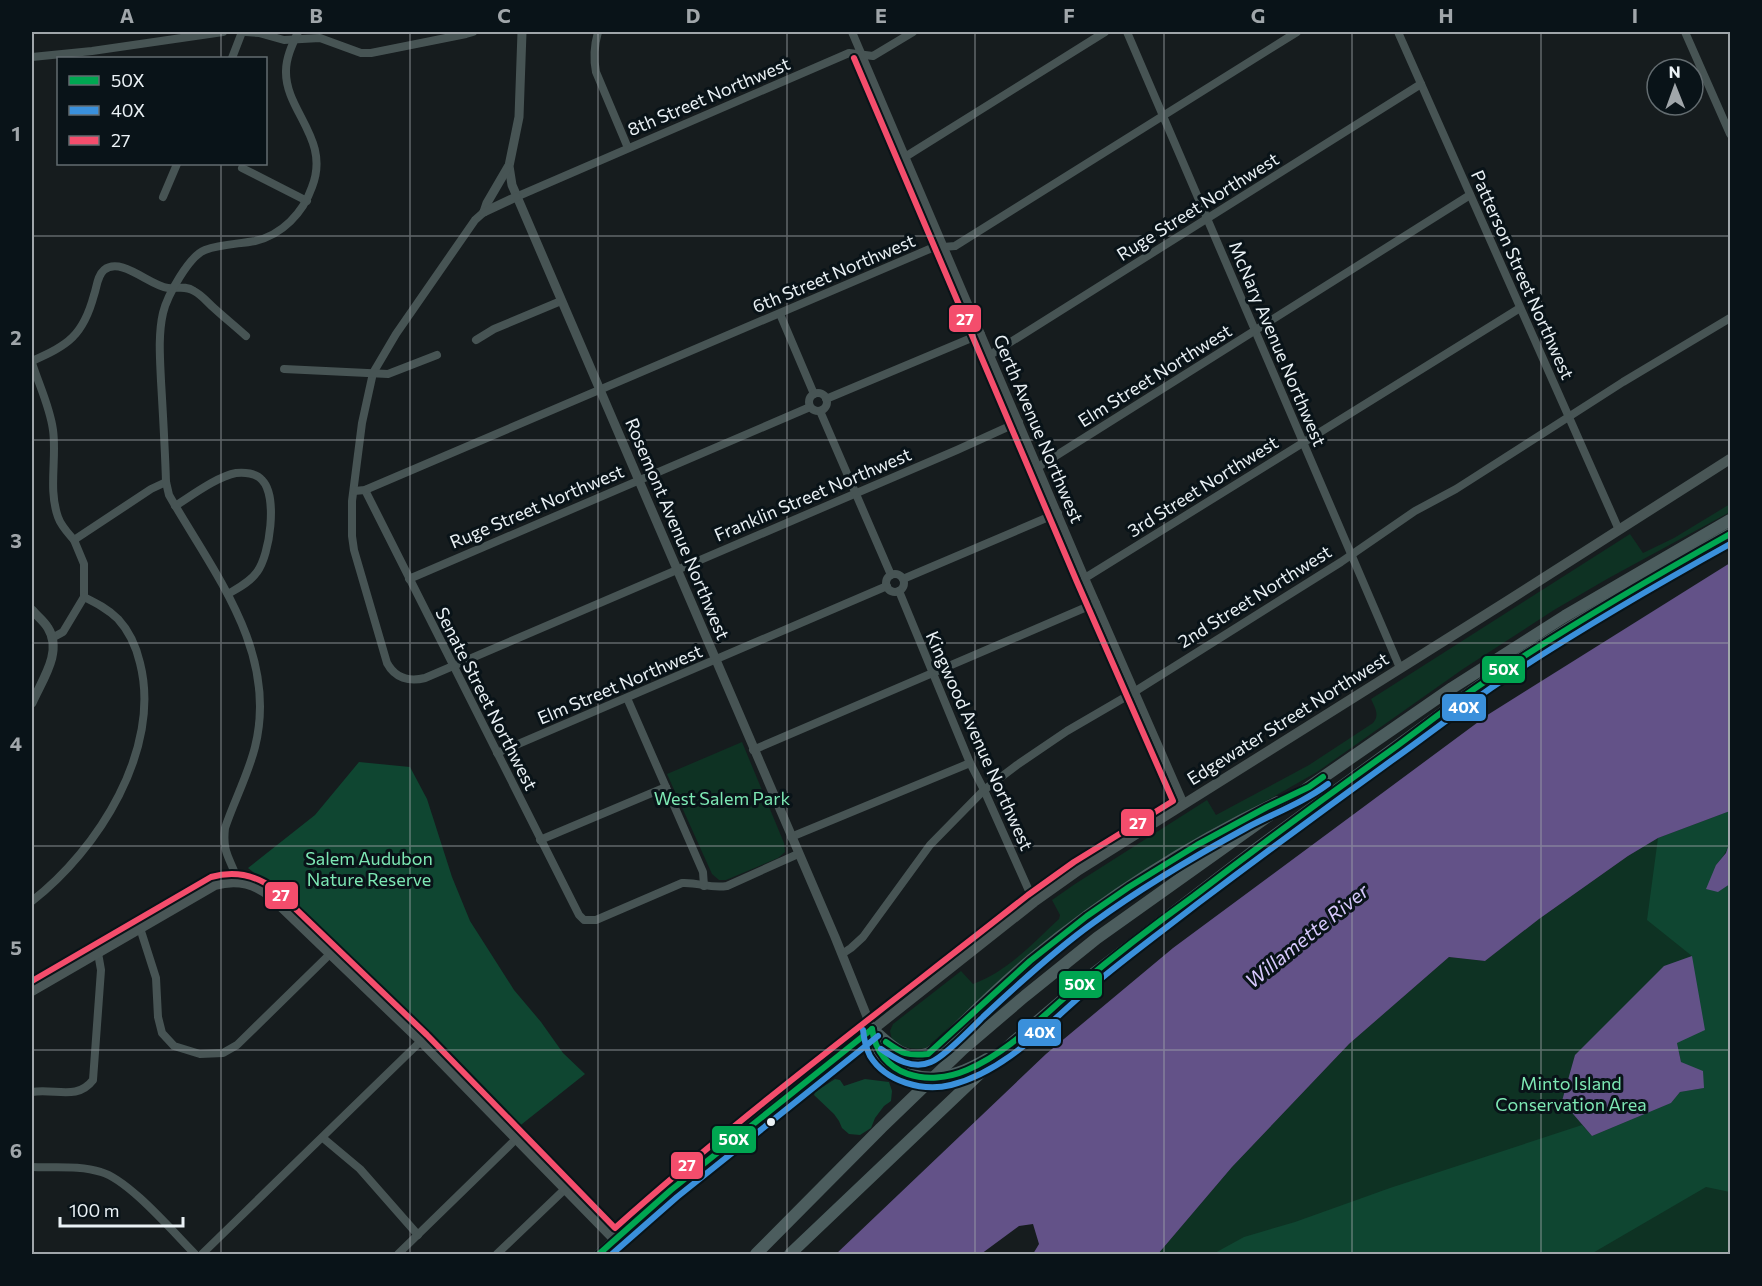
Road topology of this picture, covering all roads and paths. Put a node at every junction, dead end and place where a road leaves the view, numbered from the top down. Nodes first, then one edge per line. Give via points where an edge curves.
1 (223, 32) edge
2 (244, 32) edge
3 (473, 32) edge
4 (522, 32) edge
5 (598, 32) edge
6 (852, 32) edge
7 (913, 32) edge
8 (1105, 32) edge
9 (1126, 32) edge
10 (1297, 32) edge
11 (1398, 32) edge
12 (1685, 32) edge
13 (296, 35) edge
14 (862, 54) junction
15 (92, 55) edge
16 (32, 57) edge
17 (232, 57) edge
18 (1421, 84) junction
19 (1163, 116) junction
20 (1731, 134) edge
21 (628, 148) junction
22 (905, 157) junction
23 (177, 165) edge
24 (509, 166) junction
25 (242, 168) dead end
26 (1470, 195) junction
27 (163, 197) dead end
28 (516, 197) junction
29 (307, 201) junction
30 (484, 212) junction
31 (1207, 219) junction
32 (944, 247) junction
33 (174, 288) junction
34 (561, 301) junction
35 (1520, 308) junction
36 (780, 314) junction
37 (1731, 318) edge
38 (1255, 331) junction
39 (981, 334) junction
40 (246, 336) dead end
41 (476, 340) dead end
42 (438, 355) dead end
43 (990, 355) junction
44 (32, 362) edge
45 (284, 369) dead end
46 (373, 373) junction
47 (600, 390) junction
48 (814, 394) junction
49 (826, 399) junction
50 (810, 407) junction
51 (820, 411) junction
52 (1568, 417) junction
53 (1019, 422) junction
54 (1303, 442) junction
55 (1731, 459) edge
56 (1038, 467) junction
57 (638, 480) junction
58 (166, 482) junction
59 (354, 490) junction
60 (364, 490) junction
61 (856, 493) junction
62 (175, 506) junction
63 (1058, 513) junction
64 (1731, 520) edge
65 (1619, 530) junction
66 (1731, 534) edge
67 (74, 540) junction
68 (1351, 554) junction
69 (677, 569) junction
70 (891, 575) junction
71 (1085, 578) junction
72 (409, 579) junction
73 (903, 579) junction
74 (886, 586) junction
75 (899, 591) junction
76 (228, 594) junction
77 (84, 597) junction
78 (1096, 603) junction
79 (32, 610) edge
80 (52, 638) junction
81 (716, 661) junction
82 (454, 666) junction
83 (1400, 668) junction
84 (932, 674) junction
85 (1134, 692) junction
86 (627, 698) junction
87 (32, 703) edge
88 (753, 750) junction
89 (497, 753) junction
90 (970, 763) junction
91 (666, 787) junction
92 (1308, 787) junction
93 (984, 790) junction
94 (1184, 804) junction
95 (791, 837) junction
96 (540, 840) junction
97 (798, 855) junction
98 (238, 882) junction
99 (704, 886) junction
100 (32, 901) edge
101 (1034, 902) junction
102 (140, 928) junction
103 (98, 953) junction
104 (330, 954) junction
105 (842, 954) junction
106 (32, 991) edge
107 (872, 1029) junction
108 (421, 1041) junction
109 (1013, 1042) junction
110 (32, 1092) edge
111 (323, 1138) junction
112 (516, 1138) junction
113 (32, 1167) edge
114 (565, 1189) junction
115 (418, 1235) junction
116 (615, 1240) junction
117 (195, 1254) edge
118 (202, 1254) edge
119 (398, 1254) edge
120 (497, 1254) edge
121 (599, 1254) edge
122 (756, 1254) edge
123 (790, 1254) edge

1 - 15 street
2 - 13 street via 284,40
2 - 17 street
3 - 13 street via 371,53
4 - 24 street, Rosemont Avenue Northwest via 519,117
5 - 21 street via 593,59 596,72
6 - 14 street, Gerth Avenue Northwest
7 - 14 street, 8th Street Northwest via 876,55
8 - 22 street
9 - 19 street, McNary Avenue Northwest
10 - 19 street, 6th Street Northwest
11 - 18 street, Patterson Street Northwest
12 - 20 street
13 - 29 street via 286,70 288,86 310,134 316,160 314,185
14 - 21 street, 8th Street Northwest via 849,53
14 - 22 street, Gerth Avenue Northwest
15 - 16 street
18 - 26 street, Patterson Street Northwest
18 - 31 street, Ruge Street Northwest
19 - 31 street, McNary Avenue Northwest
19 - 32 street, 6th Street Northwest via 955,246
21 - 28 street, 8th Street Northwest
22 - 32 street, Gerth Avenue Northwest
23 - 27 street
24 - 28 street, Rosemont Avenue Northwest
24 - 30 street
25 - 29 street
26 - 35 street, Patterson Street Northwest
26 - 38 street, Elm Street Northwest
28 - 30 street
28 - 34 street, Rosemont Avenue Northwest
29 - 33 street via 289,224 273,235 204,250 191,261
30 - 46 street via 396,334
31 - 38 street, McNary Avenue Northwest
31 - 43 street, Ruge Street Northwest
32 - 36 street, 6th Street Northwest via 932,248
32 - 39 street, Gerth Avenue Northwest
33 - 40 street via 196,291
33 - 44 street via 166,288 125,268 109,267 99,276 90,309 71,341
33 - 58 street via 163,313 160,343
34 - 41 street
34 - 47 street, Rosemont Avenue Northwest
35 - 52 street, Patterson Street Northwest
35 - 54 street, 3rd Street Northwest
36 - 47 street, 6th Street Northwest
36 - 48 street
37 - 52 street, 2nd Street Northwest
38 - 54 street, McNary Avenue Northwest
38 - 56 street, Elm Street Northwest
39 - 43 street, Gerth Avenue Northwest
39 - 49 street
42 - 46 street via 388,374
43 - 53 street, Gerth Avenue Northwest
44 - 67 street via 52,427 54,502 58,518
45 - 46 street
46 - 59 street
47 - 57 street, Rosemont Avenue Northwest
47 - 60 street, 6th Street Northwest
48 - 49 street via 822,394
48 - 50 street
49 - 51 street via 825,408
50 - 51 street
50 - 57 street, Ruge Street Northwest
51 - 61 street
52 - 65 street, Patterson Street Northwest
52 - 68 street, 2nd Street Northwest
53 - 56 street, Gerth Avenue Northwest
53 - 61 street, Franklin Street Northwest
54 - 68 street, McNary Avenue Northwest
54 - 71 street, 3rd Street Northwest
55 - 65 main road, Edgewater Street Northwest
56 - 63 street, Gerth Avenue Northwest
57 - 69 street, Rosemont Avenue Northwest
57 - 72 street, Ruge Street Northwest
58 - 62 street
58 - 67 street
59 - 60 street, 6th Street Northwest
59 - 82 street, Franklin Street Northwest via 354,550 391,670 403,678 418,680
60 - 72 street, Senate Street Northwest
61 - 69 street, Franklin Street Northwest
61 - 70 street
62 - 76 street
62 - 76 street via 236,473 255,475 267,487 267,550 257,572
63 - 71 street, Gerth Avenue Northwest
63 - 73 street
64 - 92 highway via 1502,655
65 - 83 main road, Edgewater Street Northwest
66 - 109 highway via 1486,681 1151,928
67 - 77 street via 84,564
68 - 83 street, McNary Avenue Northwest
68 - 85 street, 2nd Street Northwest
69 - 81 street, Rosemont Avenue Northwest
69 - 82 street, Franklin Street Northwest
70 - 73 street
70 - 74 street
71 - 78 street, Gerth Avenue Northwest
72 - 82 street, Senate Street Northwest
73 - 75 street
74 - 75 street
74 - 81 street, Elm Street Northwest
75 - 84 street, Kingwood Avenue Northwest
76 - 98 street via 248,638 260,701 255,746 225,828 225,852
77 - 80 street via 63,632
77 - 100 street via 117,618 130,634 144,679 143,725 130,768 100,827 64,873
78 - 84 street
78 - 85 street, Gerth Avenue Northwest
79 - 80 street via 46,624
80 - 87 street via 51,662
81 - 86 street, Elm Street Northwest
81 - 88 street, Rosemont Avenue Northwest
82 - 89 street, Senate Street Northwest
83 - 94 main road, Edgewater Street Northwest
84 - 88 street
84 - 90 street, Kingwood Avenue Northwest
85 - 93 street, 2nd Street Northwest via 1067,731
85 - 94 street, Gerth Avenue Northwest
86 - 89 street, Elm Street Northwest
86 - 91 street
88 - 95 street, Rosemont Avenue Northwest
89 - 96 street, Senate Street Northwest
90 - 93 street, Kingwood Avenue Northwest
90 - 95 street
91 - 96 street
91 - 99 street via 703,872
92 - 107 highway via 1197,845 1087,916 1030,961 928,1054 902,1053
92 - 122 highway via 1097,938 1025,996 914,1095
93 - 101 street, Kingwood Avenue Northwest
93 - 105 street, 2nd Street Northwest via 930,844 863,937
94 - 101 main road, Edgewater Street Northwest
95 - 97 street, Rosemont Avenue Northwest
96 - 99 street, Senate Street Northwest via 584,920 596,920 682,883
97 - 99 street via 727,886
97 - 105 street, Rosemont Avenue Northwest
98 - 102 main road via 215,885
98 - 104 main road via 265,891
101 - 107 main road, Edgewater Street Northwest
102 - 103 main road
102 - 104 street via 156,978 162,1033 174,1046 200,1054 223,1053 237,1045
103 - 106 main road
103 - 110 street via 101,970 93,1080 77,1092
104 - 108 main road
105 - 107 street, Rosemont Avenue Northwest
107 - 109 highway via 883,1057 900,1070 922,1077 939,1078 964,1071
107 - 116 main road, Edgewater Street Northwest via 671,1190
108 - 111 street
108 - 112 main road
109 - 123 highway
111 - 115 street via 360,1168
111 - 118 street
112 - 114 main road
112 - 115 street
113 - 117 street via 89,1169 113,1177
114 - 116 main road
114 - 120 street
115 - 119 street
116 - 121 main road, Edgewater Street Northwest

